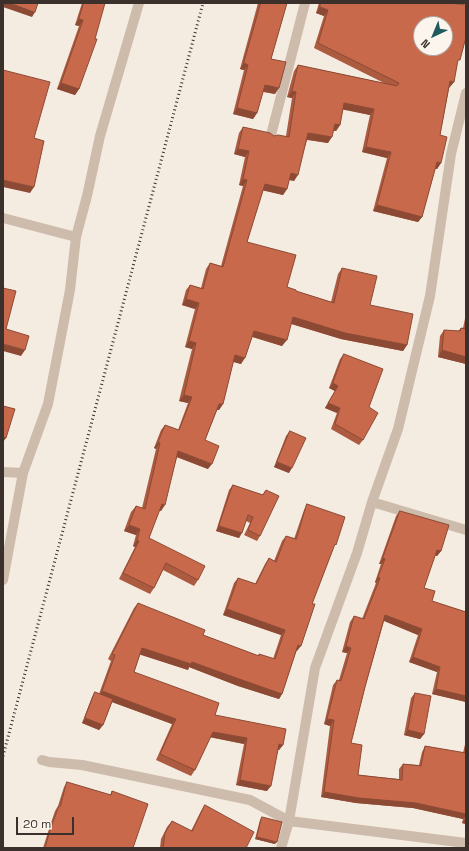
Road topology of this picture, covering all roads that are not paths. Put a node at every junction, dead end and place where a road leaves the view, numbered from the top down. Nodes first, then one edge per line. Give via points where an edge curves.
1 (139, 3) edge
2 (305, 3) edge
3 (466, 93) edge
4 (271, 136) edge
5 (3, 218) edge
6 (76, 237) junction
7 (3, 472) edge
8 (23, 473) junction
9 (372, 502) junction
10 (466, 530) edge
11 (3, 580) edge
12 (42, 760) dead end
13 (289, 821) junction
14 (466, 843) edge
15 (282, 848) edge

1 - 6 street via 100,136 88,196
2 - 4 street
3 - 9 street via 451,154 430,296 398,429
5 - 6 street
6 - 8 street via 70,290 48,404
7 - 8 street
8 - 11 street
9 - 10 street
9 - 13 street via 357,552 315,668
12 - 13 street via 82,765 250,800
13 - 14 street
13 - 15 street

